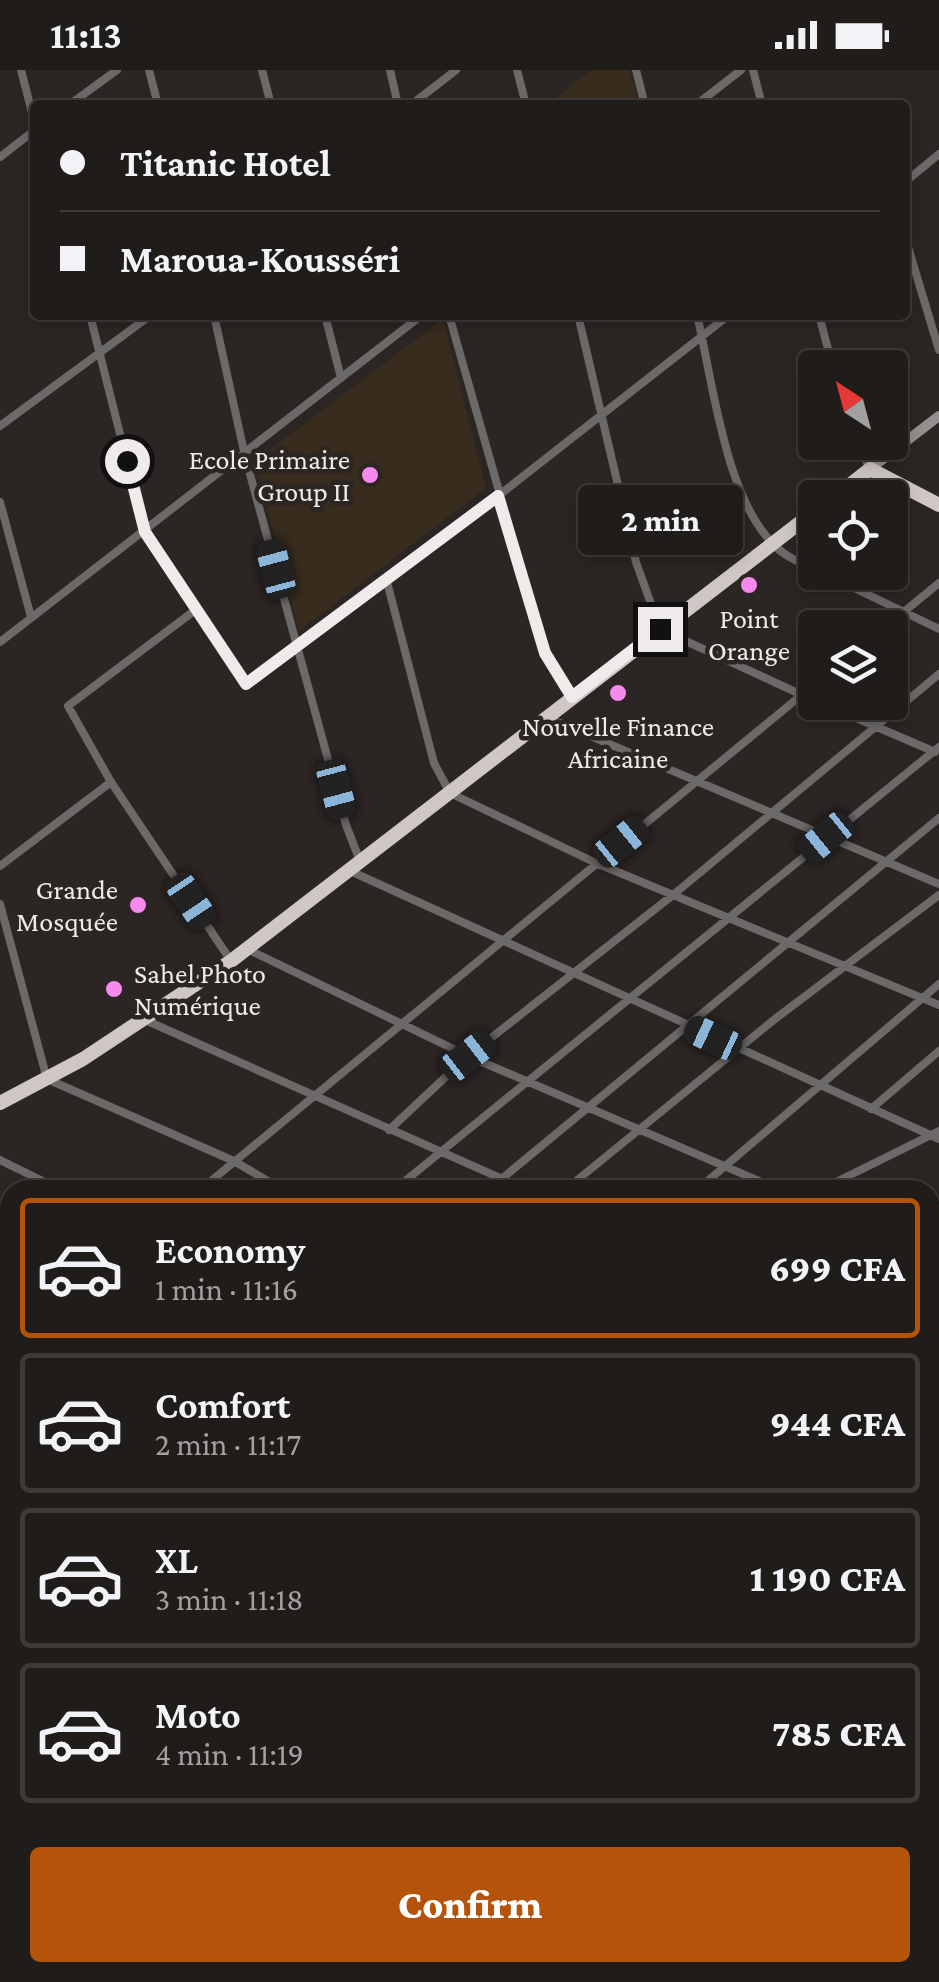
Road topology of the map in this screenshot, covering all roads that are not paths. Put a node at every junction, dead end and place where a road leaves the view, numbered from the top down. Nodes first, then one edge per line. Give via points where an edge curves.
1 (21, 70) edge
2 (118, 70) edge
3 (148, 70) edge
4 (262, 70) edge
5 (390, 70) edge
6 (456, 70) edge
7 (517, 70) edge
8 (636, 70) edge
9 (741, 70) edge
10 (753, 70) edge
11 (76, 100) edge
12 (157, 100) edge
13 (270, 100) edge
14 (397, 100) edge
15 (417, 100) edge
16 (525, 100) edge
17 (644, 100) edge
18 (702, 100) edge
19 (761, 100) edge
20 (30, 107) edge
21 (30, 131) edge
22 (939, 154) edge
23 (0, 156) edge
24 (910, 178) edge
25 (910, 254) edge
26 (91, 320) edge
27 (145, 320) edge
28 (215, 320) edge
29 (326, 320) edge
30 (416, 320) edge
31 (450, 320) edge
32 (579, 320) edge
33 (697, 320) edge
34 (722, 320) edge
35 (820, 320) edge
36 (702, 336) junction
37 (828, 350) edge
38 (939, 350) edge
39 (101, 354) junction
40 (342, 378) junction
41 (603, 412) junction
42 (939, 416) edge
43 (0, 426) edge
44 (245, 456) junction
45 (865, 460) edge
46 (870, 470) junction
47 (857, 480) edge
48 (498, 496) junction
49 (0, 502) edge
50 (939, 504) edge
51 (798, 524) edge
52 (145, 532) junction
53 (772, 544) junction
54 (798, 559) edge
55 (386, 578) junction
56 (939, 582) edge
57 (857, 590) edge
58 (899, 610) edge
59 (905, 610) edge
60 (194, 611) junction
61 (908, 614) edge
62 (32, 617) junction
63 (660, 629) junction
64 (939, 630) edge
65 (0, 642) edge
66 (296, 644) junction
67 (939, 674) edge
68 (798, 694) edge
69 (572, 697) junction
70 (798, 697) edge
71 (546, 718) junction
72 (862, 720) edge
73 (875, 725) junction
74 (937, 750) edge
75 (698, 780) junction
76 (111, 782) junction
77 (450, 793) junction
78 (769, 812) junction
79 (939, 818) edge
80 (826, 837) junction
81 (881, 862) junction
82 (596, 863) junction
83 (0, 866) edge
84 (354, 866) junction
85 (939, 884) edge
86 (673, 895) junction
87 (939, 895) edge
88 (0, 904) edge
89 (726, 919) junction
90 (500, 942) junction
91 (785, 943) junction
92 (247, 949) junction
93 (232, 961) junction
94 (845, 968) junction
95 (571, 974) junction
96 (939, 984) edge
97 (923, 998) junction
98 (627, 1000) junction
99 (939, 1005) edge
100 (146, 1020) junction
101 (399, 1024) junction
102 (688, 1026) junction
103 (738, 1050) junction
104 (939, 1051) edge
105 (468, 1056) junction
106 (48, 1079) junction
107 (527, 1080) junction
108 (818, 1086) junction
109 (310, 1096) junction
110 (0, 1102) edge
111 (588, 1106) junction
112 (870, 1109) junction
113 (389, 1130) junction
114 (640, 1130) junction
115 (936, 1135) edge
116 (438, 1152) junction
117 (0, 1160) edge
118 (234, 1161) junction
119 (725, 1167) junction
120 (502, 1178) junction
121 (40, 1180) edge
122 (212, 1180) edge
123 (266, 1180) edge
124 (406, 1180) edge
125 (500, 1180) edge
126 (506, 1180) edge
127 (578, 1180) edge
128 (710, 1180) edge
129 (756, 1180) edge
130 (841, 1180) edge

1 - 20 street
2 - 11 street
3 - 12 street
4 - 13 street
5 - 14 street
6 - 15 street
7 - 16 street
8 - 17 street
9 - 18 street
10 - 19 street
21 - 23 street
22 - 24 street
25 - 38 street
26 - 39 street
27 - 39 street
28 - 44 street
29 - 40 street
30 - 40 street
31 - 48 street
32 - 41 street
33 - 36 street
34 - 36 street
35 - 37 street
36 - 41 street
36 - 53 street via 733,465 750,514
39 - 43 street
39 - 52 street
40 - 44 street
41 - 48 street
41 - 63 street via 636,562
42 - 46 street
44 - 52 street
44 - 66 street
45 - 46 street
46 - 47 highway
46 - 50 highway
48 - 55 street
48 - 69 street via 545,653
49 - 62 street
51 - 53 highway
52 - 60 street
52 - 62 street
53 - 54 street
53 - 63 highway
55 - 66 street
55 - 77 street via 434,763
56 - 59 street
57 - 58 street
60 - 66 street via 246,684
60 - 76 street via 68,702
61 - 64 street
62 - 65 street
63 - 68 street
63 - 69 highway
66 - 84 street
67 - 73 street
69 - 71 highway
70 - 75 street
71 - 75 street
71 - 77 highway
72 - 73 street
73 - 74 street
73 - 78 street
74 - 80 street
75 - 78 street
75 - 82 street
76 - 83 street
76 - 93 street
77 - 82 street
77 - 84 highway
78 - 80 street
78 - 86 street
79 - 81 street
80 - 81 street
80 - 89 street
81 - 85 street
81 - 91 street
82 - 86 street
82 - 90 street
84 - 90 street
84 - 92 highway
86 - 89 street
86 - 95 street
87 - 94 street
88 - 106 street
89 - 91 street
89 - 98 street
90 - 95 street
90 - 101 street
91 - 94 street
91 - 102 street
92 - 93 highway
92 - 101 street
93 - 100 highway
94 - 97 street
94 - 103 street
95 - 98 street
95 - 105 street
96 - 97 street
97 - 99 street
97 - 108 street
98 - 102 street
98 - 107 street
100 - 106 highway
100 - 109 street
101 - 105 street
101 - 109 street
102 - 103 street
102 - 111 street
103 - 108 street
103 - 114 street
104 - 112 street
105 - 107 street
105 - 113 street
106 - 110 highway
106 - 118 street
107 - 111 street
107 - 116 street
108 - 112 street
108 - 119 street
109 - 113 street
109 - 118 street
111 - 114 street
111 - 120 street
112 - 115 street
113 - 116 street
114 - 119 street
114 - 127 street
115 - 130 street
116 - 120 street
116 - 124 street
117 - 121 street
118 - 122 street
118 - 123 street
119 - 128 street
119 - 129 street
120 - 125 street
120 - 126 street

